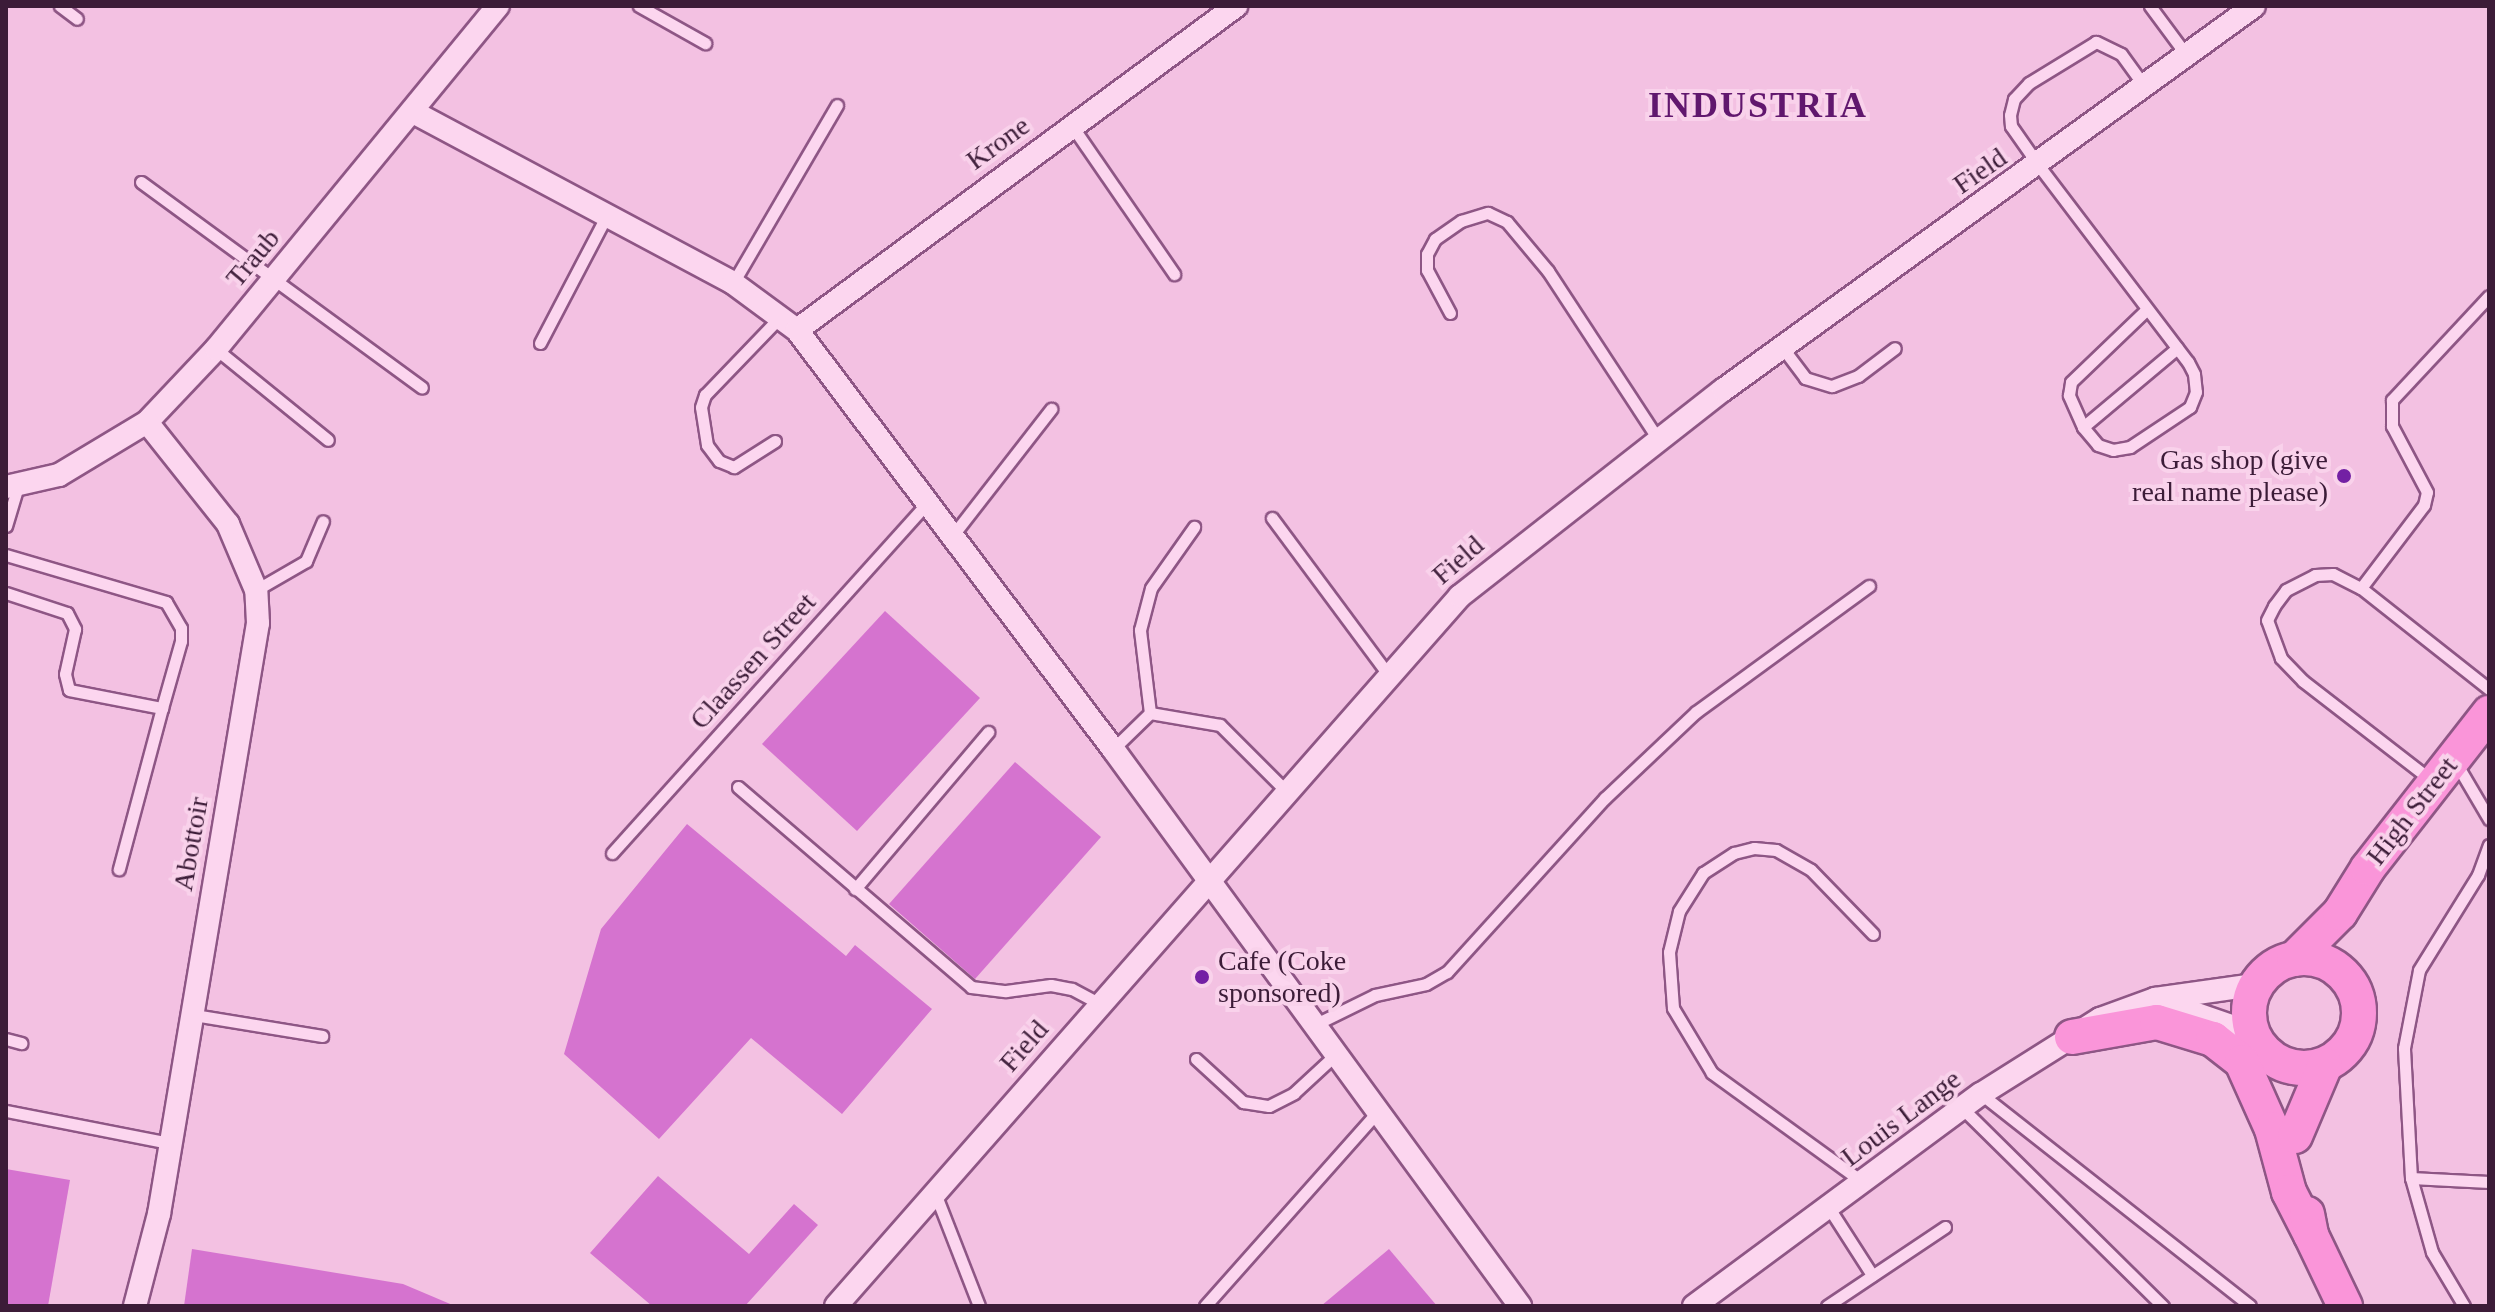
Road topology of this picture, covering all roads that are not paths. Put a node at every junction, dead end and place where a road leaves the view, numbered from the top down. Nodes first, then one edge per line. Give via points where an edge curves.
1 (60, 6) edge
2 (498, 6) edge
3 (639, 6) edge
4 (1236, 6) edge
5 (2150, 6) edge
6 (2254, 6) edge
7 (77, 19) dead end
8 (705, 43) dead end
9 (2187, 56) junction
10 (2145, 87) junction
11 (837, 105) dead end
12 (415, 113) junction
13 (1072, 126) junction
14 (2039, 166) junction
15 (141, 182) dead end
16 (607, 215) junction
17 (1174, 274) dead end
18 (276, 277) junction
19 (733, 283) junction
20 (2489, 296) edge
21 (2146, 310) junction
22 (1450, 313) dead end
23 (788, 323) junction
24 (540, 343) dead end
25 (1782, 347) junction
26 (1895, 348) dead end
27 (2177, 348) junction
28 (216, 349) junction
29 (422, 388) dead end
30 (1051, 409) dead end
31 (147, 422) junction
32 (2083, 427) junction
33 (1658, 439) junction
34 (328, 440) dead end
35 (775, 441) dead end
36 (12, 487) edge
37 (928, 502) junction
38 (1272, 518) dead end
39 (323, 521) dead end
40 (6, 526) edge
41 (1194, 527) dead end
42 (953, 535) junction
43 (6, 555) edge
44 (1869, 586) dead end
45 (2361, 588) junction
46 (256, 590) junction
47 (6, 593) edge
48 (1388, 674) junction
49 (2489, 689) edge
50 (162, 708) junction
51 (1150, 713) junction
52 (2489, 713) edge
53 (988, 732) dead end
54 (1113, 749) junction
55 (2444, 771) junction
56 (738, 787) dead end
57 (1286, 791) junction
58 (2489, 819) edge
59 (2489, 845) edge
60 (612, 853) dead end
61 (119, 869) dead end
62 (1208, 881) junction
63 (855, 889) junction
64 (2340, 913) junction
65 (1873, 934) dead end
66 (2294, 959) junction
67 (2340, 971) junction
68 (2253, 985) junction
69 (2155, 999) junction
70 (1100, 1004) junction
71 (194, 1015) junction
72 (1314, 1025) junction
73 (2252, 1033) junction
74 (322, 1036) dead end
75 (2072, 1037) junction
76 (6, 1039) edge
77 (21, 1043) dead end
78 (1335, 1055) junction
79 (1196, 1059) dead end
80 (2277, 1061) junction
81 (2325, 1065) junction
82 (1981, 1094) junction
83 (1963, 1109) junction
84 (6, 1111) edge
85 (1377, 1112) junction
86 (2295, 1136) junction
87 (169, 1143) junction
88 (2411, 1178) junction
89 (2489, 1182) edge
90 (1864, 1183) junction
91 (935, 1193) junction
92 (1829, 1208) junction
93 (1945, 1227) dead end
94 (2311, 1235) junction
95 (1872, 1275) junction
96 (137, 1306) edge
97 (836, 1306) edge
98 (979, 1306) edge
99 (1205, 1306) edge
100 (1520, 1306) edge
101 (1694, 1306) edge
102 (1827, 1306) edge
103 (2163, 1306) edge
104 (2250, 1306) edge
105 (2345, 1306) edge
106 (2464, 1306) edge

1 - 7 lane
2 - 12 street, Traub
3 - 8 lane
4 - 13 street, Krone
5 - 9 lane
6 - 9 street, Field
9 - 10 street, Field
10 - 14 street, Field
10 - 14 lane via 2121,54 2096,42 2029,83 2014,99 2011,126
11 - 19 lane
12 - 16 street
12 - 18 street, Traub
13 - 17 lane
13 - 23 street, Krone
14 - 21 lane
14 - 25 street, Field
15 - 18 lane
16 - 19 street
16 - 24 lane
18 - 28 street, Traub
18 - 29 lane
19 - 23 street
20 - 45 lane via 2392,400 2392,426 2427,492 2424,505
21 - 27 lane
21 - 32 lane via 2071,382 2069,395
22 - 33 lane via 1427,270 1435,239 1461,221 1488,213 1507,222 1548,271
23 - 35 lane via 705,395 701,407 707,445 719,461 734,467
23 - 37 street
25 - 26 lane via 1805,378 1832,386 1858,376
25 - 33 street, Field
27 - 32 lane
27 - 32 lane via 2194,374 2196,392 2190,407 2130,447 2113,450 2098,445
28 - 31 street, Traub
28 - 34 lane
30 - 42 lane
31 - 36 street, Traub via 92,459
31 - 46 street, Abottoir via 228,524
33 - 48 street, Field via 1460,596
36 - 40 lane
37 - 42 street
37 - 60 lane, Claassen Street
38 - 48 lane
39 - 46 lane via 306,561
41 - 51 lane via 1151,588 1140,630
42 - 54 street
43 - 50 lane via 171,608 181,641
44 - 72 lane via 1696,712 1605,798 1447,972 1426,984 1375,995
45 - 49 lane
45 - 55 lane via 2333,574 2315,575 2286,590 2267,620 2270,638 2303,681
46 - 71 street, Abottoir via 255,662
47 - 50 lane via 67,613 75,629 65,674 69,690
48 - 57 street, Field
50 - 61 lane
51 - 54 lane
51 - 57 lane via 1220,725
52 - 55 main road, High Street
53 - 63 lane
54 - 62 street
55 - 58 lane
55 - 64 main road, High Street via 2363,874
56 - 63 lane
57 - 62 street, Field
59 - 88 lane via 2478,875 2419,970 2410,999 2404,1109
62 - 70 street, Field
62 - 72 street
63 - 70 lane via 971,987 1006,991 1051,985
64 - 66 main road, High Street
64 - 67 main road
65 - 90 lane via 1811,870 1776,850 1754,848 1734,853 1703,873 1679,911 1669,952 1673,1008 1712,1073
66 - 67 main road via 2322,960
66 - 68 main road, High Street
67 - 81 main road via 2356,994 2358,1022 2347,1048
68 - 69 street, Louis Lange
68 - 73 main road via 2248,1013
69 - 73 street
69 - 75 street, Louis Lange via 2114,1012
70 - 91 street, Field
71 - 74 lane
71 - 87 street, Abottoir
72 - 78 street
73 - 80 main road
75 - 82 street, Louis Lange
75 - 94 main road via 2157,1022 2213,1039 2242,1062 2272,1129 2289,1192
76 - 77 lane
78 - 79 lane via 1294,1093 1269,1106 1243,1102
78 - 85 street
80 - 81 main road via 2295,1068
80 - 86 main road
81 - 86 main road
82 - 83 street, Louis Lange
82 - 104 lane
83 - 90 street, Louis Lange
83 - 103 lane
84 - 87 lane
85 - 99 lane
85 - 100 street
86 - 94 main road
87 - 96 street, Abottoir
88 - 89 lane
88 - 106 lane via 2432,1252
90 - 92 street, Louis Lange
91 - 97 street, Field
91 - 98 lane
92 - 95 lane
92 - 101 street, Louis Lange
93 - 95 lane
94 - 105 main road
95 - 102 lane

